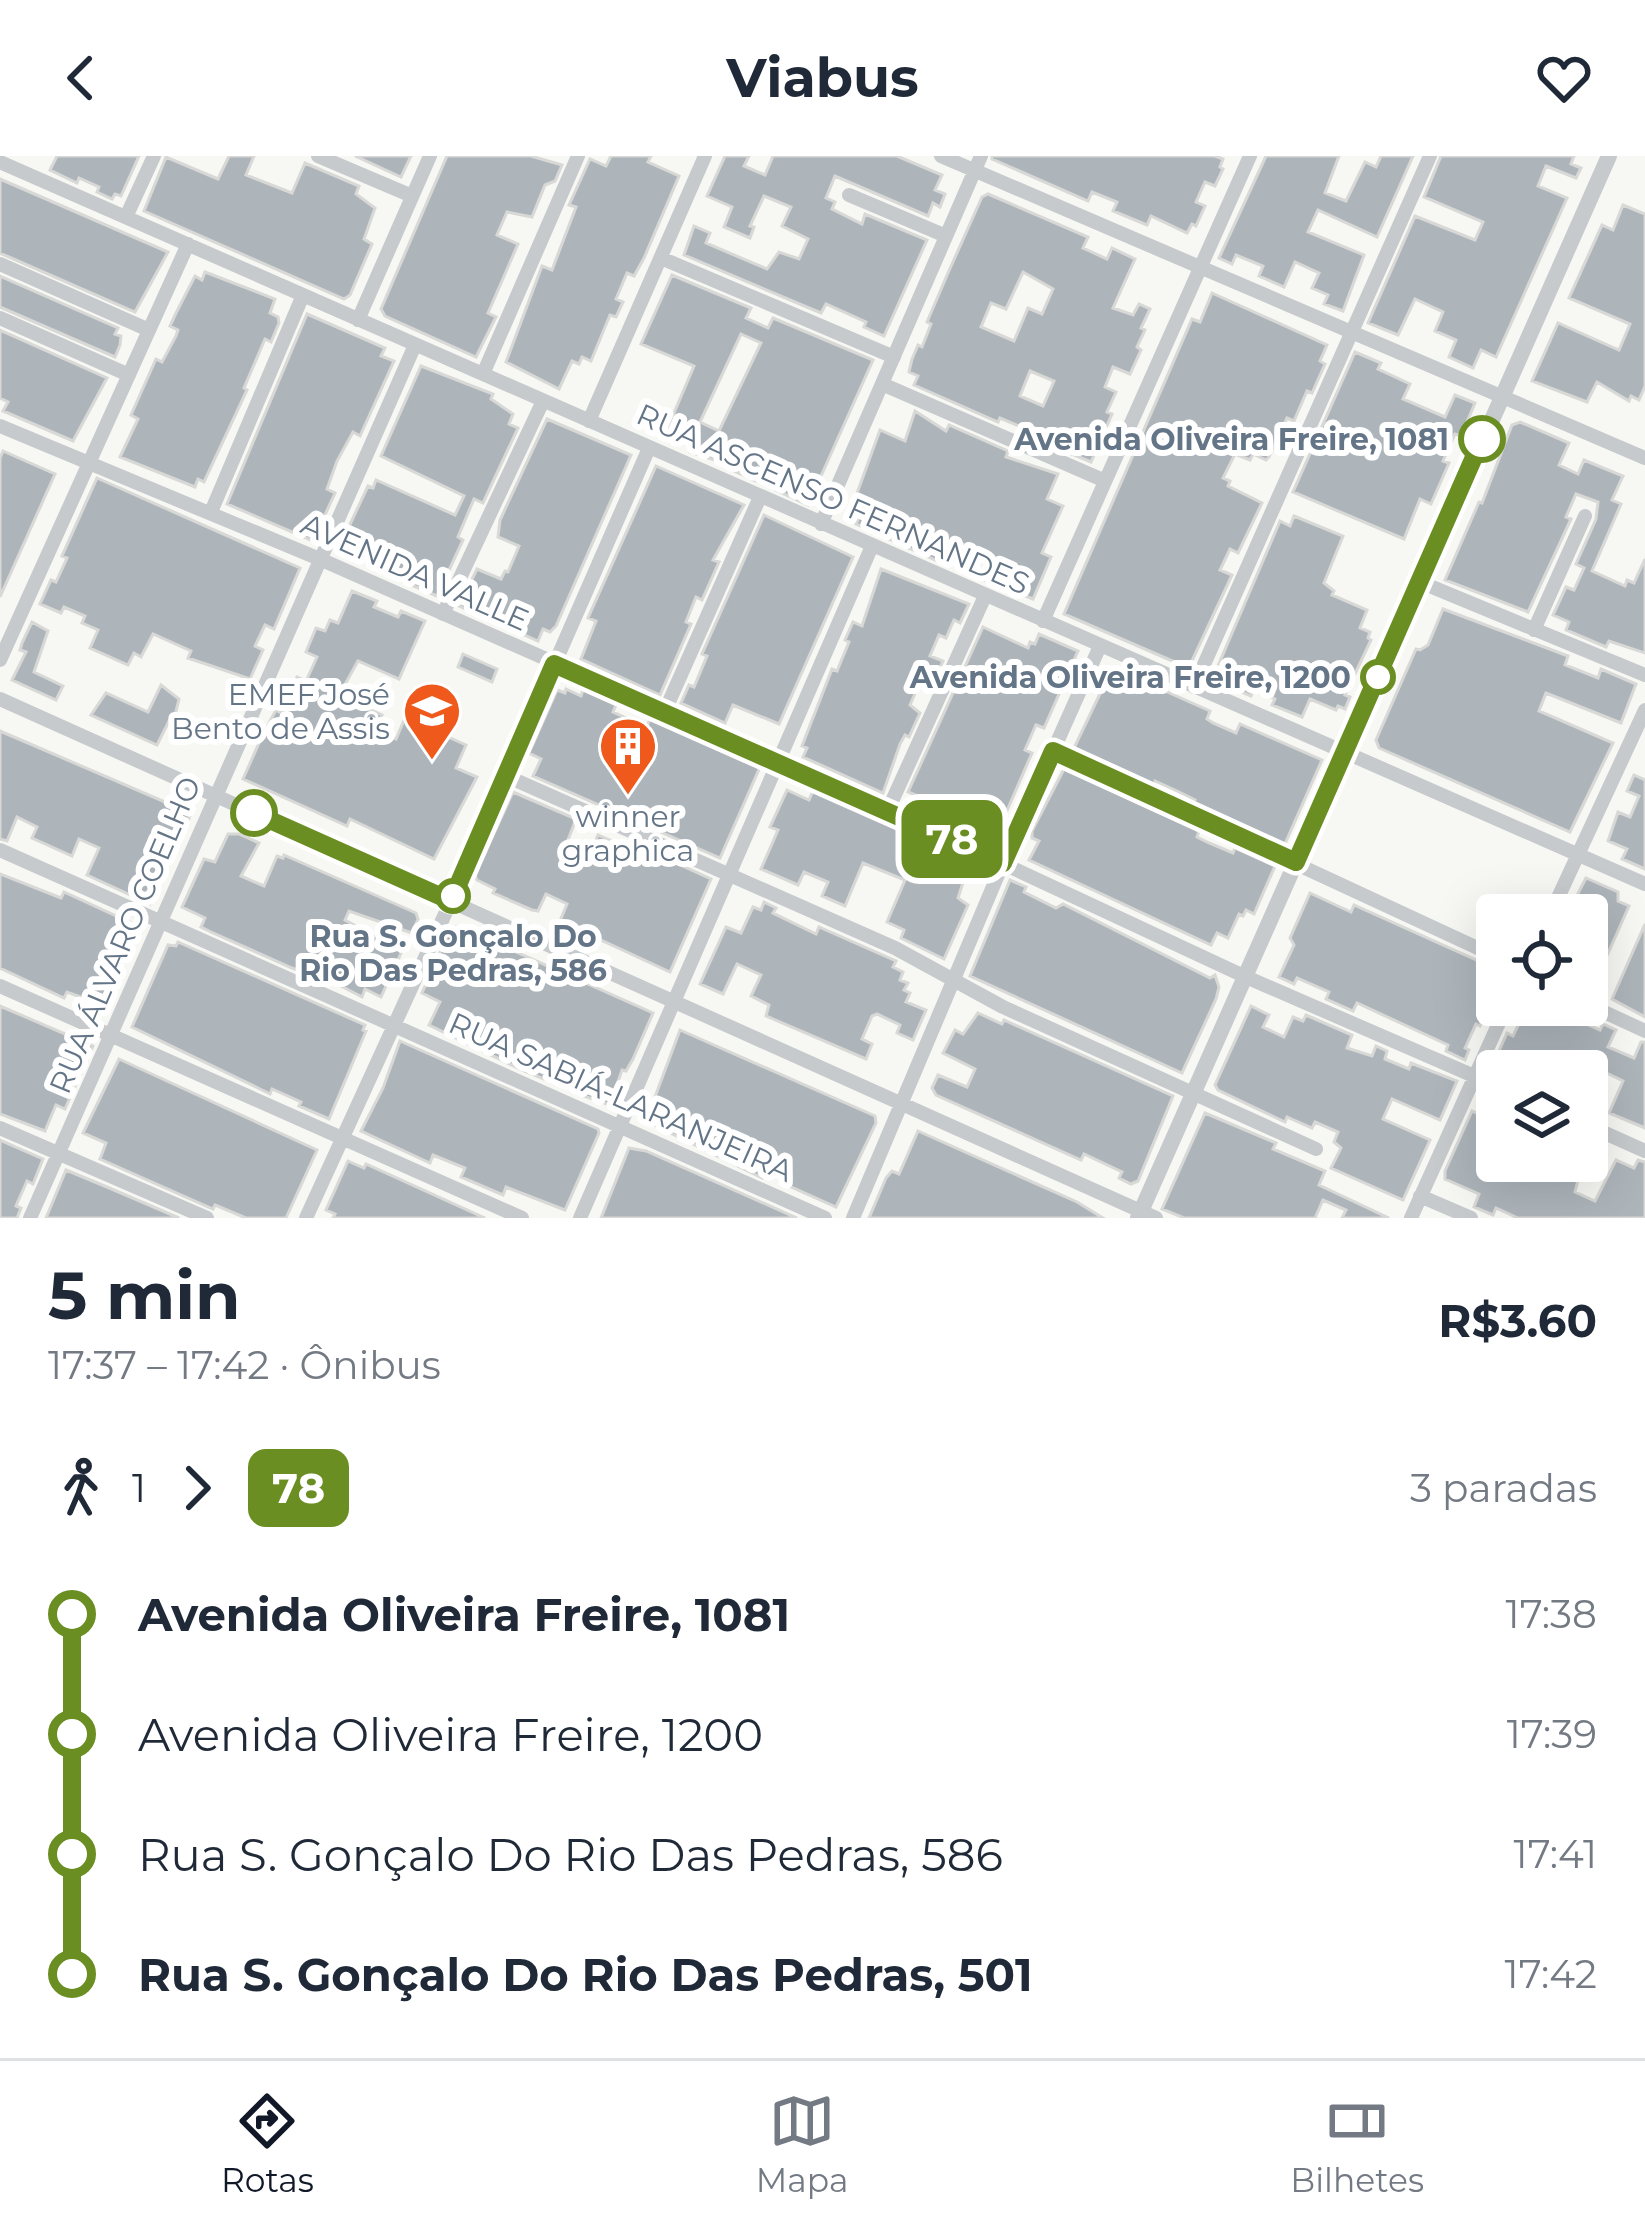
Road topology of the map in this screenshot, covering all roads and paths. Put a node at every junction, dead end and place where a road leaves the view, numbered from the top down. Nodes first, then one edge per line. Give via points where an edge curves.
1 (154, 156) edge
2 (318, 156) edge
3 (430, 156) edge
4 (578, 156) edge
5 (705, 156) edge
6 (941, 156) edge
7 (1250, 156) edge
8 (1430, 156) edge
9 (1609, 156) edge
10 (0, 162) edge
11 (978, 163) edge
12 (849, 195) dead end
13 (412, 196) junction
14 (127, 217) junction
15 (946, 236) junction
16 (188, 244) junction
17 (661, 258) junction
18 (0, 264) edge
19 (1201, 267) junction
20 (303, 296) junction
21 (0, 318) edge
22 (358, 320) junction
23 (149, 330) junction
24 (1352, 333) junction
25 (415, 345) junction
26 (894, 357) junction
27 (482, 374) junction
28 (129, 375) junction
29 (882, 384) junction
30 (1501, 397) junction
31 (543, 401) junction
32 (589, 421) junction
33 (0, 426) edge
34 (649, 448) junction
35 (1645, 458) edge
36 (89, 462) junction
37 (1103, 480) junction
38 (760, 497) junction
39 (211, 512) junction
40 (1585, 516) dead end
41 (821, 524) junction
42 (872, 547) junction
43 (322, 560) junction
44 (1420, 582) junction
45 (985, 596) junction
46 (443, 614) junction
47 (1043, 621) junction
48 (1534, 630) junction
49 (1100, 646) junction
50 (0, 660) edge
51 (554, 664) junction
52 (1645, 675) edge
53 (1194, 687) junction
54 (0, 699) edge
55 (1645, 710) edge
56 (664, 713) junction
57 (1053, 751) junction
58 (1345, 753) junction
59 (780, 762) junction
60 (506, 776) junction
61 (214, 795) junction
62 (889, 810) junction
63 (0, 850) edge
64 (1578, 855) junction
65 (1296, 862) junction
66 (1003, 863) junction
67 (731, 874) junction
68 (1645, 884) edge
69 (1560, 894) edge
70 (451, 901) junction
71 (160, 922) junction
72 (1476, 947) edge
73 (1246, 977) junction
74 (953, 981) junction
75 (0, 986) edge
76 (675, 1001) junction
77 (1608, 1014) edge
78 (393, 1026) junction
79 (1497, 1026) edge
80 (1645, 1031) edge
81 (110, 1037) junction
82 (1474, 1076) junction
83 (1193, 1093) junction
84 (903, 1102) junction
85 (621, 1126) junction
86 (0, 1128) edge
87 (1608, 1134) edge
88 (340, 1139) junction
89 (1316, 1149) dead end
90 (1645, 1151) edge
91 (61, 1154) junction
92 (1420, 1196) junction
93 (1145, 1216) edge
94 (30, 1218) edge
95 (207, 1218) edge
96 (306, 1218) edge
97 (521, 1218) edge
98 (580, 1218) edge
99 (825, 1218) edge
100 (853, 1218) edge
101 (1411, 1218) edge
102 (1472, 1218) edge

1 - 14 street
2 - 13 street
3 - 13 street
4 - 27 street
5 - 17 street
6 - 11 street
7 - 19 street
8 - 24 street
9 - 30 street
10 - 14 street, RUA ASCENSO FERNANDES
11 - 15 street
11 - 19 street
12 - 15 street
13 - 22 street
14 - 16 street, RUA ASCENSO FERNANDES
15 - 26 street
16 - 20 street, RUA ASCENSO FERNANDES
16 - 23 street
17 - 26 street
17 - 32 street
18 - 23 street
19 - 24 street
19 - 37 street
20 - 22 street, RUA ASCENSO FERNANDES
20 - 39 street
21 - 28 street
22 - 25 street, RUA ASCENSO FERNANDES
23 - 28 street
24 - 30 street
24 - 53 street
25 - 27 street, RUA ASCENSO FERNANDES
25 - 43 street, RUA ÁLVARO COELHO
26 - 29 street
27 - 31 street, RUA ASCENSO FERNANDES
28 - 36 street
29 - 37 street
29 - 41 street
30 - 35 street
30 - 44 street
31 - 32 street, RUA ASCENSO FERNANDES
31 - 46 street
32 - 34 street, RUA ASCENSO FERNANDES
33 - 36 street, AVENIDA VALLE
34 - 38 street, RUA ASCENSO FERNANDES
34 - 51 street
36 - 39 street, AVENIDA VALLE
36 - 50 street
37 - 47 street
38 - 41 street, RUA ASCENSO FERNANDES
38 - 56 street
39 - 43 street, AVENIDA VALLE
40 - 48 street
41 - 42 street, RUA ASCENSO FERNANDES
42 - 45 street, RUA ASCENSO FERNANDES
42 - 59 street
43 - 46 street, AVENIDA VALLE
43 - 61 street, RUA ÁLVARO COELHO
44 - 48 street
44 - 58 street
45 - 47 street, RUA ASCENSO FERNANDES
45 - 62 street
46 - 51 street, AVENIDA VALLE
47 - 49 street, RUA ASCENSO FERNANDES
48 - 52 street
49 - 53 street, RUA ASCENSO FERNANDES
49 - 57 street
51 - 56 street, AVENIDA VALLE
51 - 60 street
53 - 58 street, RUA ASCENSO FERNANDES
54 - 61 street
55 - 64 street
56 - 59 street, AVENIDA VALLE
57 - 65 street
57 - 66 street
58 - 64 street, RUA ASCENSO FERNANDES
58 - 65 street
59 - 62 street, AVENIDA VALLE
59 - 67 street
60 - 67 street
60 - 70 street
61 - 70 street
61 - 71 street, RUA ÁLVARO COELHO
62 - 66 street, AVENIDA VALLE
63 - 71 street, RUA SABIÁ-LARANJEIRA
64 - 68 street, RUA ASCENSO FERNANDES
64 - 69 street
65 - 72 street
65 - 73 street
66 - 73 street, AVENIDA VALLE
66 - 74 street
67 - 74 street
67 - 76 street
70 - 76 street
70 - 78 street
71 - 78 street, RUA SABIÁ-LARANJEIRA
71 - 81 street, RUA ÁLVARO COELHO
73 - 82 street, AVENIDA VALLE
73 - 83 street
74 - 83 street
74 - 84 street
75 - 81 street
76 - 84 street
76 - 85 street
77 - 80 street
78 - 85 street, RUA SABIÁ-LARANJEIRA
78 - 88 street
79 - 82 street
81 - 88 street
81 - 91 street, RUA ÁLVARO COELHO
82 - 92 street
83 - 89 street
83 - 93 street
84 - 93 street
84 - 100 street
85 - 98 street
85 - 99 street, RUA SABIÁ-LARANJEIRA
86 - 91 street
87 - 90 street
88 - 96 street
88 - 97 street
91 - 94 street, RUA ÁLVARO COELHO
91 - 95 street
92 - 101 street
92 - 102 street

